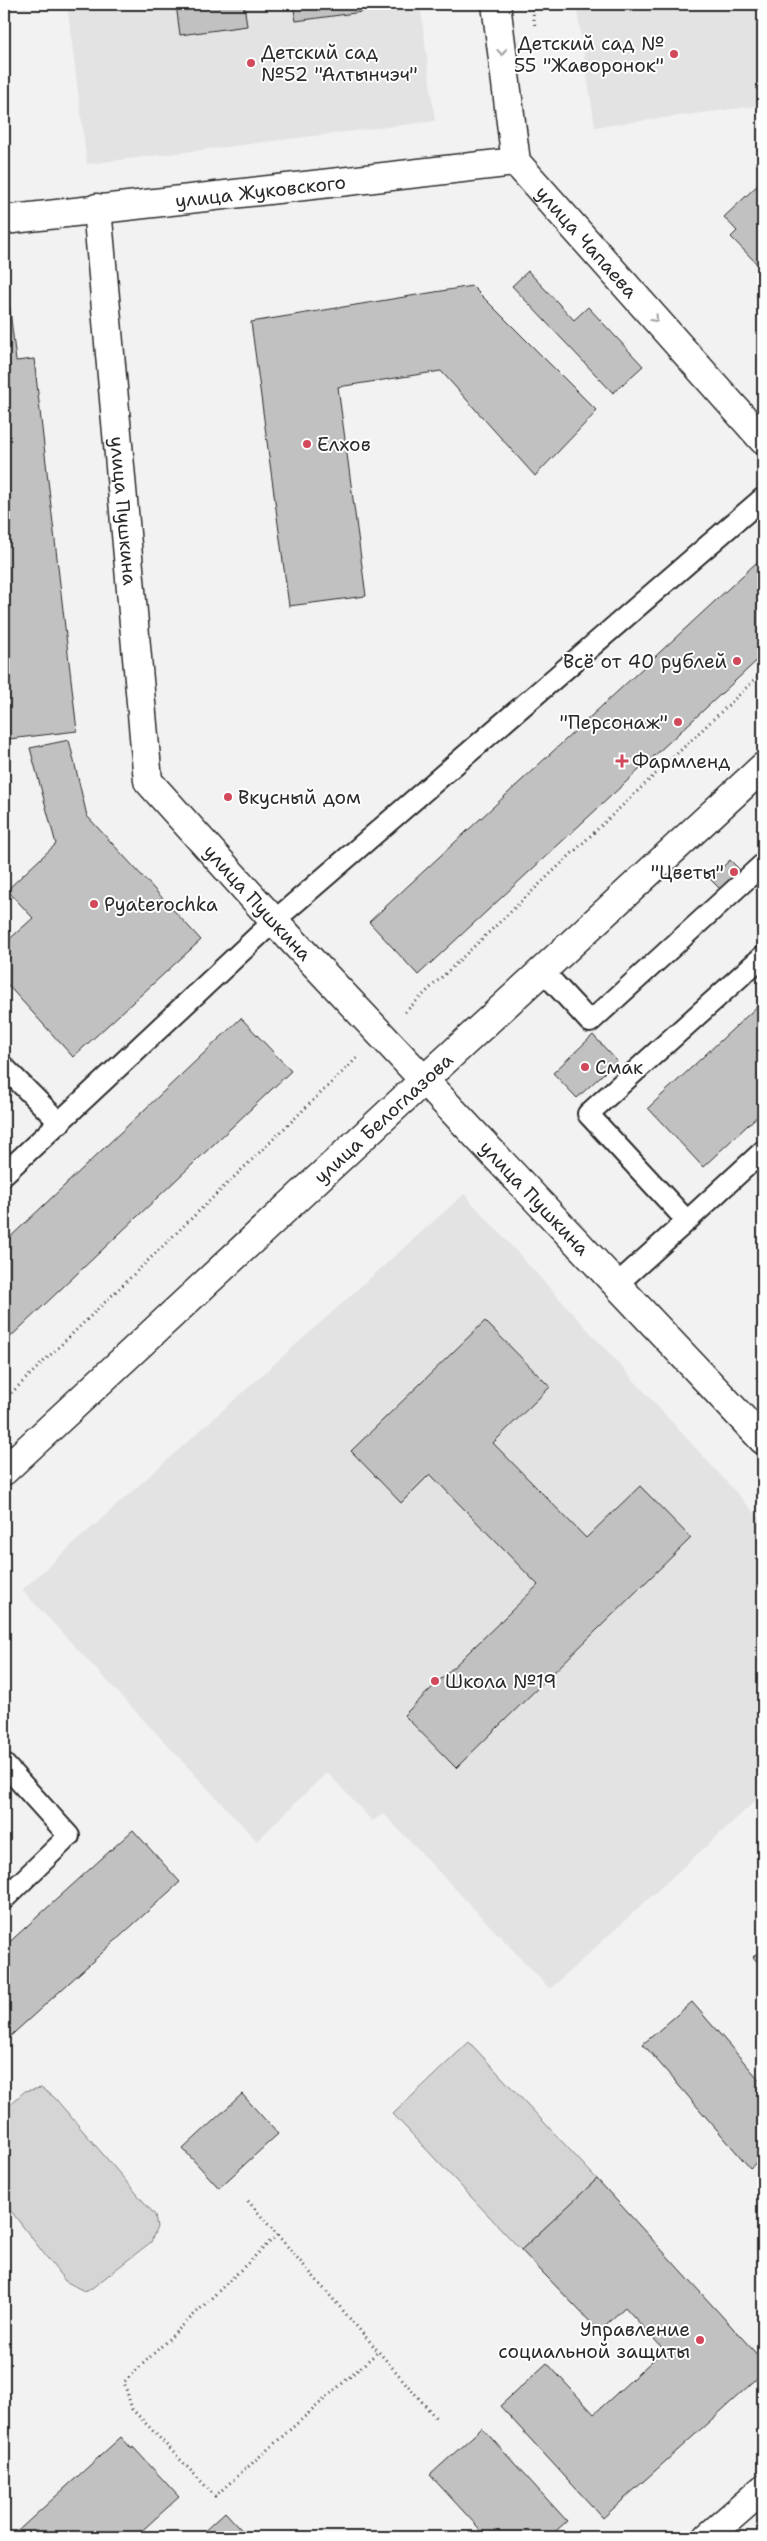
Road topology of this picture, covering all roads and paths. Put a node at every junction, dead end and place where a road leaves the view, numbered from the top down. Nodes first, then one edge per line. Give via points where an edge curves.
1 (496, 4) edge
2 (532, 4) edge
3 (535, 32) dead end
4 (516, 162) junction
5 (97, 208) junction
6 (4, 220) edge
7 (763, 440) edge
8 (763, 498) edge
9 (763, 767) edge
10 (763, 864) edge
11 (274, 921) junction
12 (763, 956) edge
13 (542, 970) junction
14 (4, 1067) edge
15 (425, 1078) junction
16 (60, 1124) junction
17 (763, 1151) edge
18 (4, 1174) edge
19 (687, 1221) junction
20 (616, 1285) junction
21 (763, 1440) edge
22 (4, 1472) edge
23 (4, 1764) edge
24 (4, 1899) edge
25 (248, 2201) dead end
26 (277, 2235) junction
27 (379, 2351) junction
28 (436, 2418) dead end
29 (763, 2489) edge
30 (708, 2537) edge

1 -> 4 street
2 - 3 path
4 - 5 street, улица Жуковского
4 -> 7 street, улица Чапаева
5 - 6 street, улица Жуковского
5 - 11 street, улица Пушкина via 148,781
8 - 11 lane
9 - 13 street, улица Белоглазова
10 - 13 lane via 590,1022
11 - 15 street, улица Пушкина
11 - 16 lane
12 - 19 lane via 588,1114
13 - 15 street, улица Белоглазова
14 - 16 lane
15 - 20 street, улица Пушкина
15 - 22 street, улица Белоглазова
16 - 18 lane
17 - 19 lane
19 - 20 lane
20 - 21 street, улица Пушкина
23 - 24 lane via 69,1836
25 - 26 path
26 - 27 path
26 - 27 path via 124,2382 132,2409 215,2496
27 - 28 path
29 - 30 street

